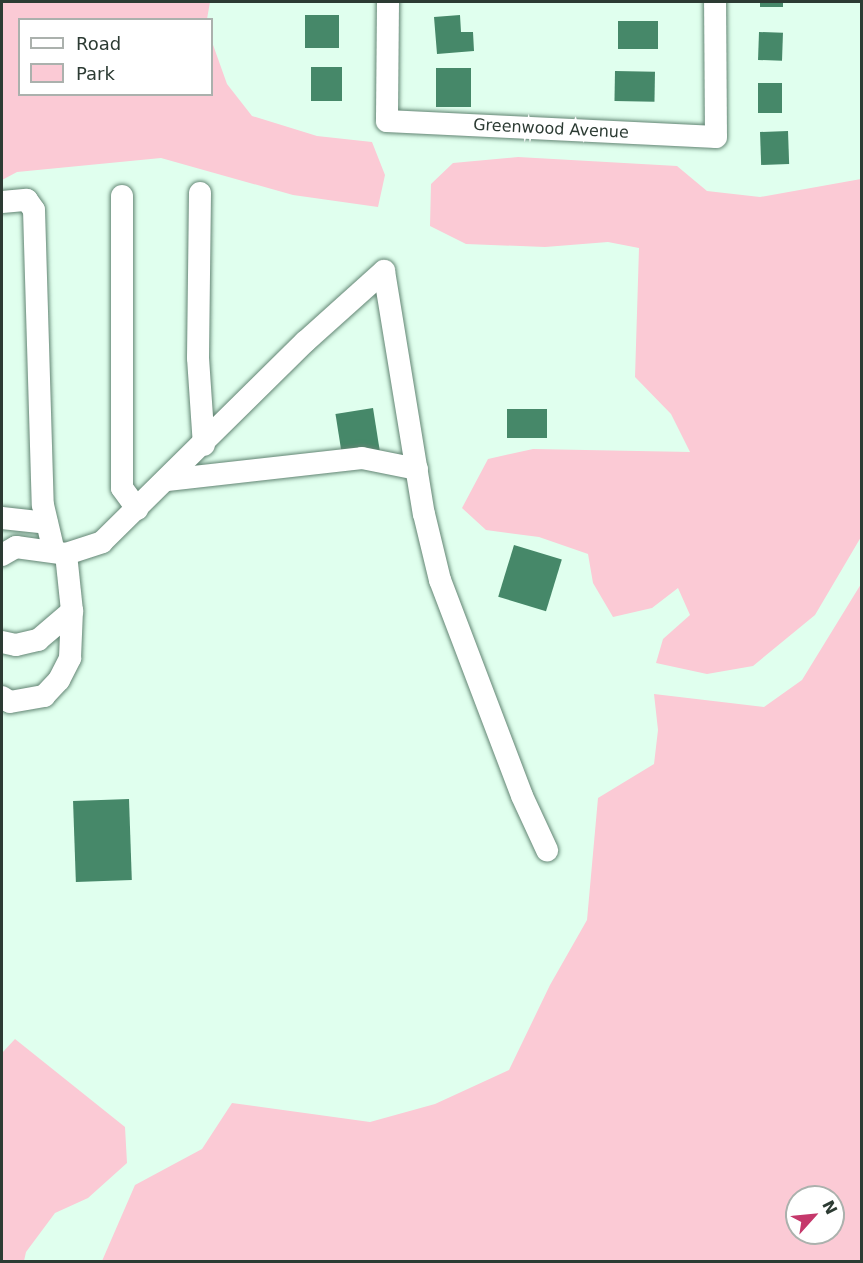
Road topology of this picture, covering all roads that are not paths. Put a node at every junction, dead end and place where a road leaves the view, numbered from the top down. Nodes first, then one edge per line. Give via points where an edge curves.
1 (388, 2) edge
2 (715, 2) edge
3 (200, 193) dead end
4 (122, 196) dead end
5 (2, 202) edge
6 (204, 444) junction
7 (417, 469) junction
8 (167, 480) junction
9 (137, 509) junction
10 (2, 518) edge
11 (47, 523) junction
12 (60, 553) junction
13 (2, 555) edge
14 (72, 611) junction
15 (2, 642) edge
16 (2, 697) edge
17 (547, 850) dead end

1 - 2 street, Greenwood Avenue via 387,121 716,137
3 - 6 street via 198,358
4 - 9 street via 122,488
5 - 11 street via 27,200 34,210 38,399
6 - 7 street via 306,340 384,271
6 - 8 street
7 - 8 street via 362,458
7 - 17 street via 440,580 522,796
8 - 9 street
9 - 12 street via 102,542
10 - 11 street via 9,522
11 - 12 street
12 - 13 street via 16,547
12 - 14 street
14 - 15 street via 38,640 16,645
14 - 16 street via 70,658 59,680 44,696 10,702

